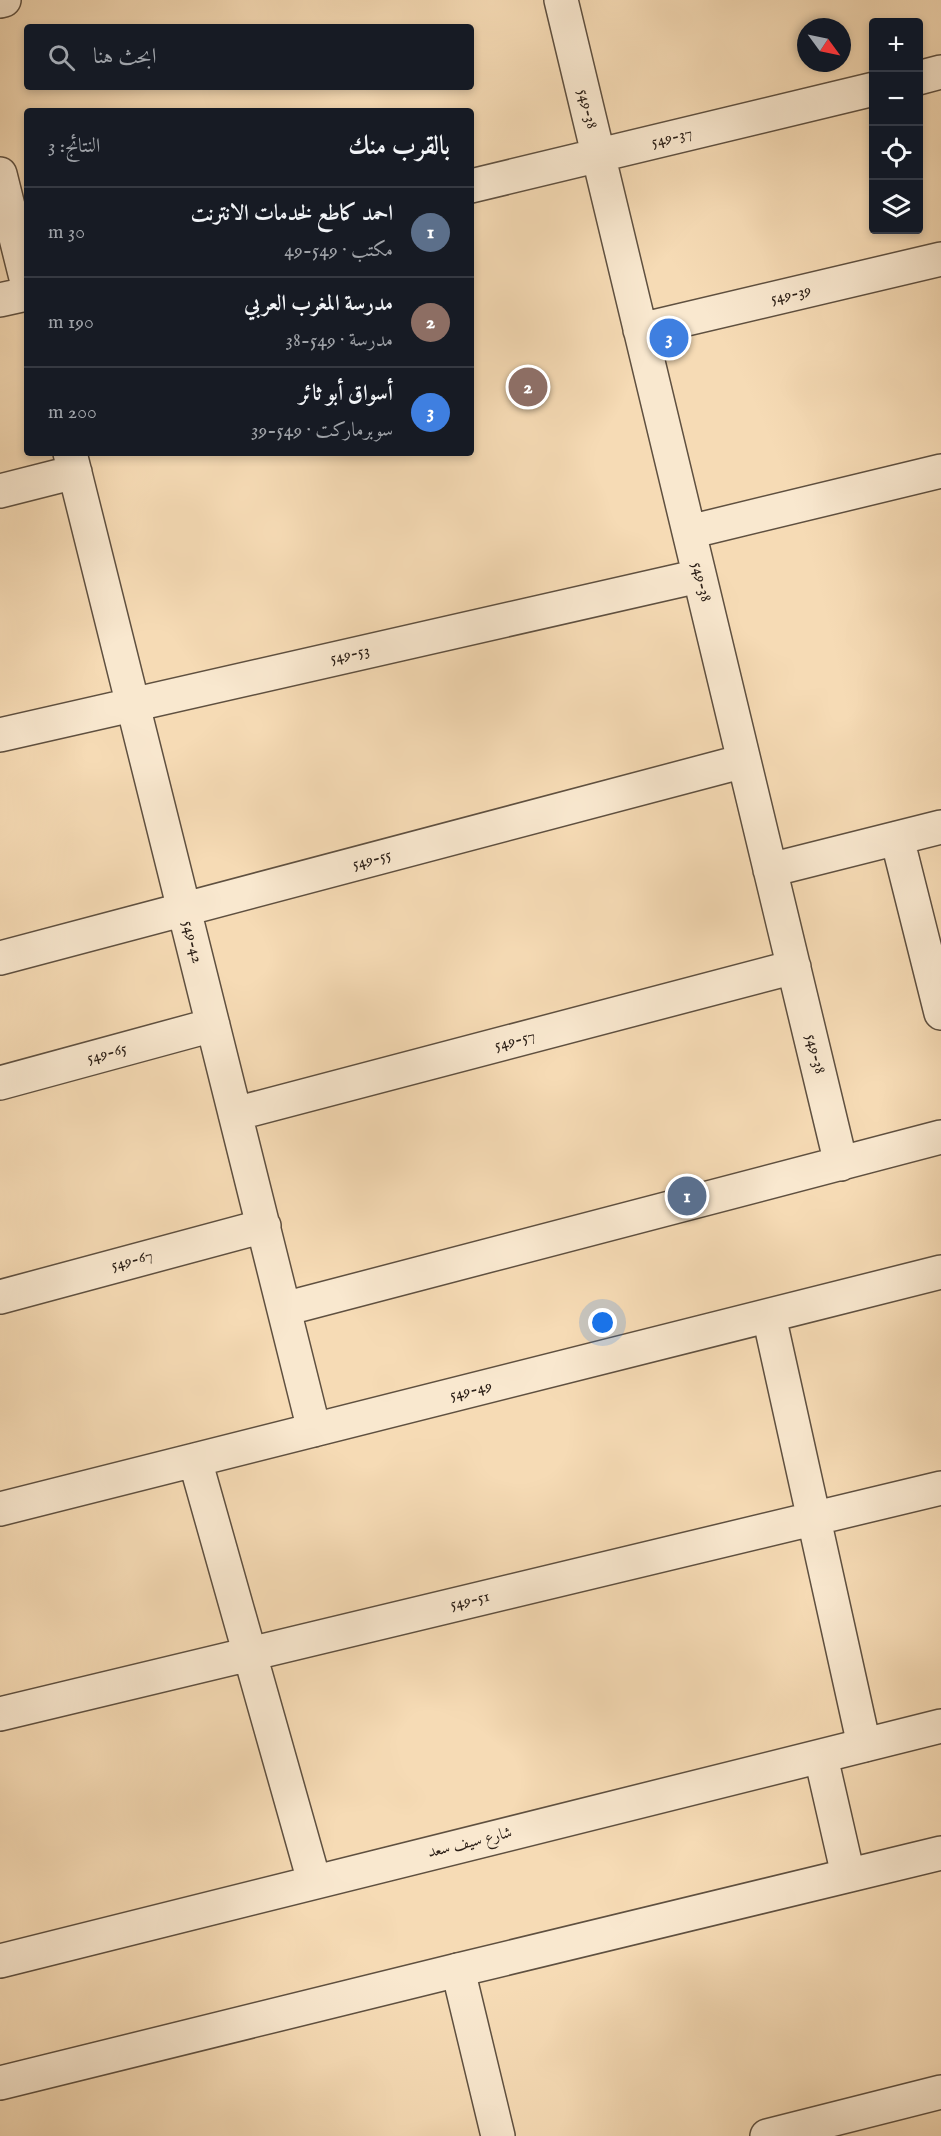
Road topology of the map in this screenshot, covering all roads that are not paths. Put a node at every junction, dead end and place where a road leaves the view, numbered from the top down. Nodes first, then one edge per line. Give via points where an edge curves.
1 (561, 0) edge
2 (941, 72) edge
3 (923, 77) edge
4 (869, 90) edge
5 (598, 156) junction
6 (0, 174) edge
7 (474, 185) edge
8 (941, 259) edge
9 (24, 270) edge
10 (24, 295) edge
11 (0, 300) edge
12 (640, 330) junction
13 (72, 462) edge
14 (941, 471) edge
15 (0, 492) edge
16 (688, 532) junction
17 (699, 576) junction
18 (133, 705) junction
19 (0, 735) edge
20 (744, 761) junction
21 (941, 828) edge
22 (897, 838) junction
23 (770, 870) junction
24 (184, 909) junction
25 (0, 958) edge
26 (794, 967) junction
27 (941, 1013) edge
28 (213, 1025) junction
29 (0, 1083) edge
30 (235, 1114) junction
31 (941, 1137) edge
32 (841, 1164) junction
33 (264, 1226) junction
34 (941, 1272) edge
35 (0, 1297) edge
36 (284, 1309) junction
37 (769, 1316) junction
38 (314, 1430) junction
39 (195, 1460) junction
40 (941, 1488) edge
41 (0, 1509) edge
42 (814, 1519) junction
43 (250, 1654) junction
44 (0, 1714) edge
45 (941, 1726) edge
46 (864, 1745) junction
47 (821, 1757) junction
48 (941, 1853) edge
49 (848, 1875) junction
50 (314, 1881) junction
51 (0, 1961) edge
52 (458, 1970) junction
53 (0, 2084) edge
54 (941, 2092) edge
55 (498, 2136) edge
56 (767, 2136) edge

1 - 5 street, 549-38
2 - 3 street
4 - 5 street, 549-37
5 - 7 street, 549-37
5 - 12 street, 549-38
6 - 9 street
8 - 12 street, 549-39
10 - 11 street
12 - 16 street, 549-38
13 - 15 street
13 - 18 street, 549-42
14 - 16 street
16 - 17 street, 549-38
17 - 18 street, 549-53
17 - 20 street, 549-38
18 - 19 street, 549-53
18 - 24 street, 549-42
20 - 23 street, 549-38
20 - 24 street, 549-55
21 - 22 street
22 - 23 street
22 - 27 street
23 - 26 street, 549-38
24 - 25 street, 549-55
24 - 28 street, 549-42
26 - 30 street, 549-57
26 - 32 street, 549-38
28 - 29 street, 549-65
28 - 30 street, 549-42
30 - 33 street, 549-42
31 - 32 street
32 - 36 street
33 - 35 street, 549-67
33 - 36 street, 549-42
34 - 37 street, 549-49
36 - 38 street, 549-42
37 - 38 street, 549-49
37 - 42 street
38 - 39 street, 549-49
39 - 41 street, 549-49
39 - 43 street
40 - 42 street, 549-51
42 - 43 street, 549-51
42 - 46 street
43 - 44 street, 549-51
43 - 50 street
45 - 46 street, شارع سيف سعد
46 - 47 street, شارع سيف سعد
47 - 49 street
47 - 50 street, شارع سيف سعد
48 - 49 street
49 - 52 street
50 - 51 street, شارع سيف سعد
52 - 53 street
52 - 55 street
54 - 56 street

